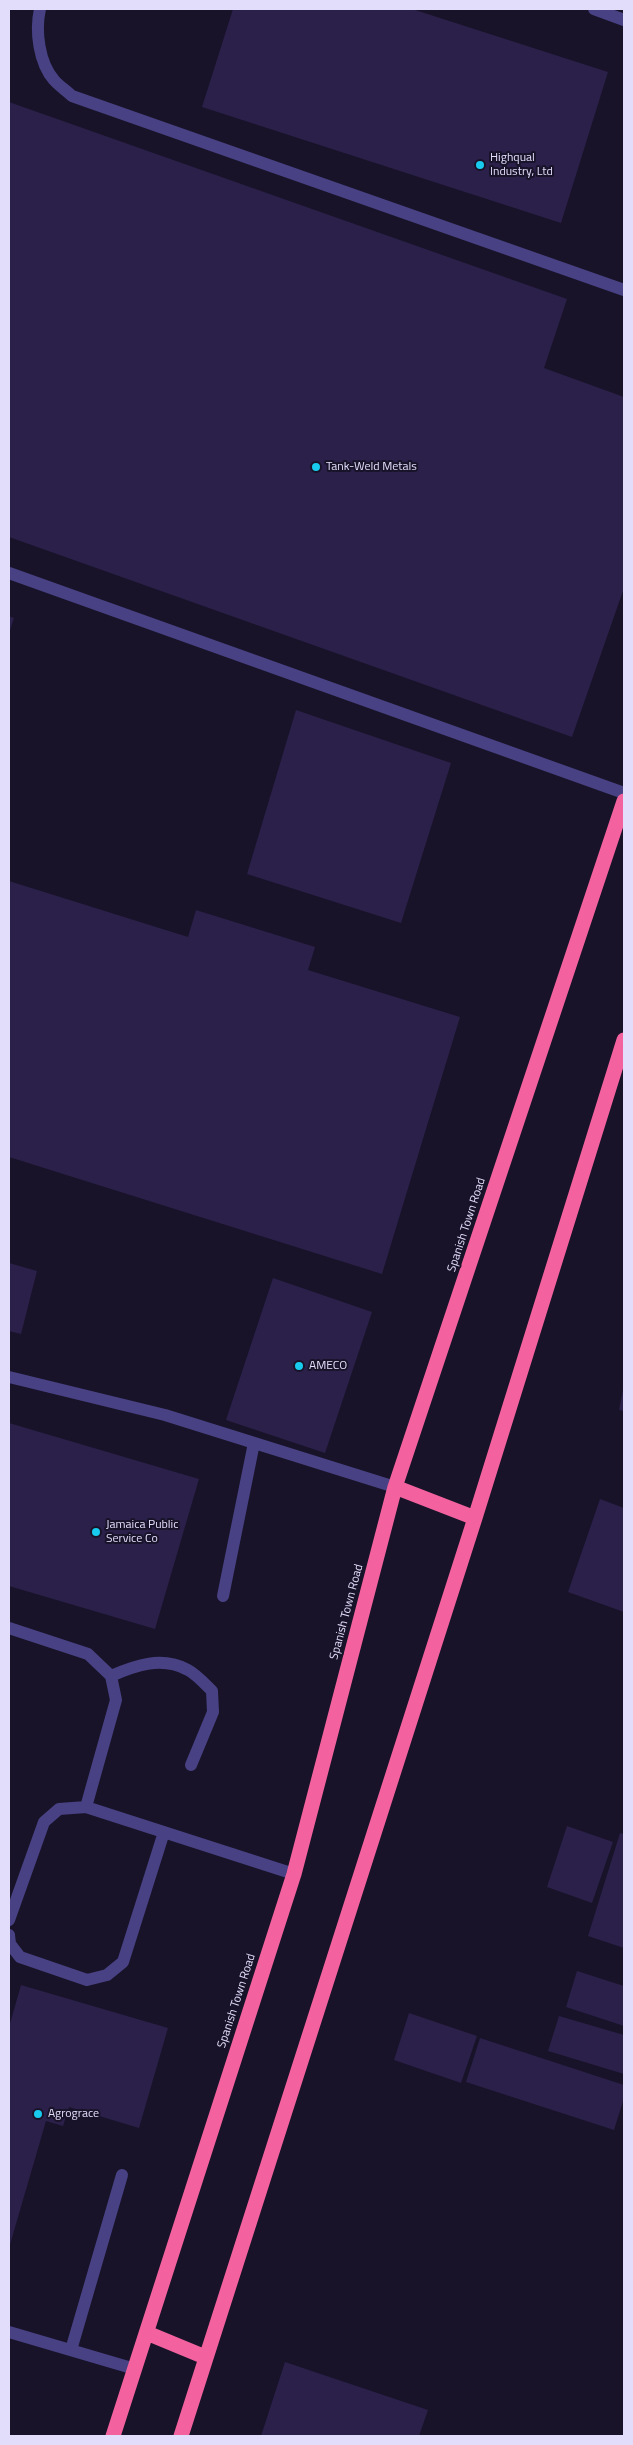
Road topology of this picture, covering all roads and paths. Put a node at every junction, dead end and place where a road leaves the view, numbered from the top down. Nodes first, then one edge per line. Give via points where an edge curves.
1 (40, 9) edge
2 (594, 9) edge
3 (624, 20) edge
4 (624, 290) edge
5 (9, 573) edge
6 (624, 793) edge
7 (624, 801) edge
8 (624, 1040) edge
9 (9, 1377) edge
10 (254, 1443) junction
11 (395, 1486) junction
12 (475, 1518) junction
13 (223, 1596) dead end
14 (9, 1628) edge
15 (111, 1676) junction
16 (191, 1765) dead end
17 (86, 1807) junction
18 (164, 1832) junction
19 (294, 1874) junction
20 (9, 1920) edge
21 (9, 1935) edge
22 (122, 2175) dead end
23 (9, 2332) edge
24 (147, 2333) junction
25 (71, 2350) junction
26 (205, 2357) junction
27 (135, 2369) junction
28 (113, 2436) edge
29 (181, 2436) edge

1 - 4 lane via 38,21 42,55 54,80 72,96
2 - 3 lane
5 - 6 lane
7 - 11 highway, Spanish Town Road
8 - 12 highway
9 - 10 lane via 165,1415
10 - 11 lane
10 - 13 lane
11 - 12 highway
11 - 19 highway, Spanish Town Road
12 - 26 highway
14 - 15 lane via 88,1654
15 - 16 lane via 135,1666 163,1662 188,1670 212,1690 213,1712
15 - 17 lane via 116,1700
17 - 18 lane
17 - 20 lane via 59,1809 44,1822
18 - 19 lane
18 - 21 lane via 124,1962 107,1975 87,1980 20,1957 10,1944
19 - 24 highway, Spanish Town Road
22 - 25 lane
23 - 25 lane
24 - 26 highway
24 - 27 highway, Spanish Town Road
25 - 27 lane
26 - 29 highway
27 - 28 highway, Spanish Town Road

